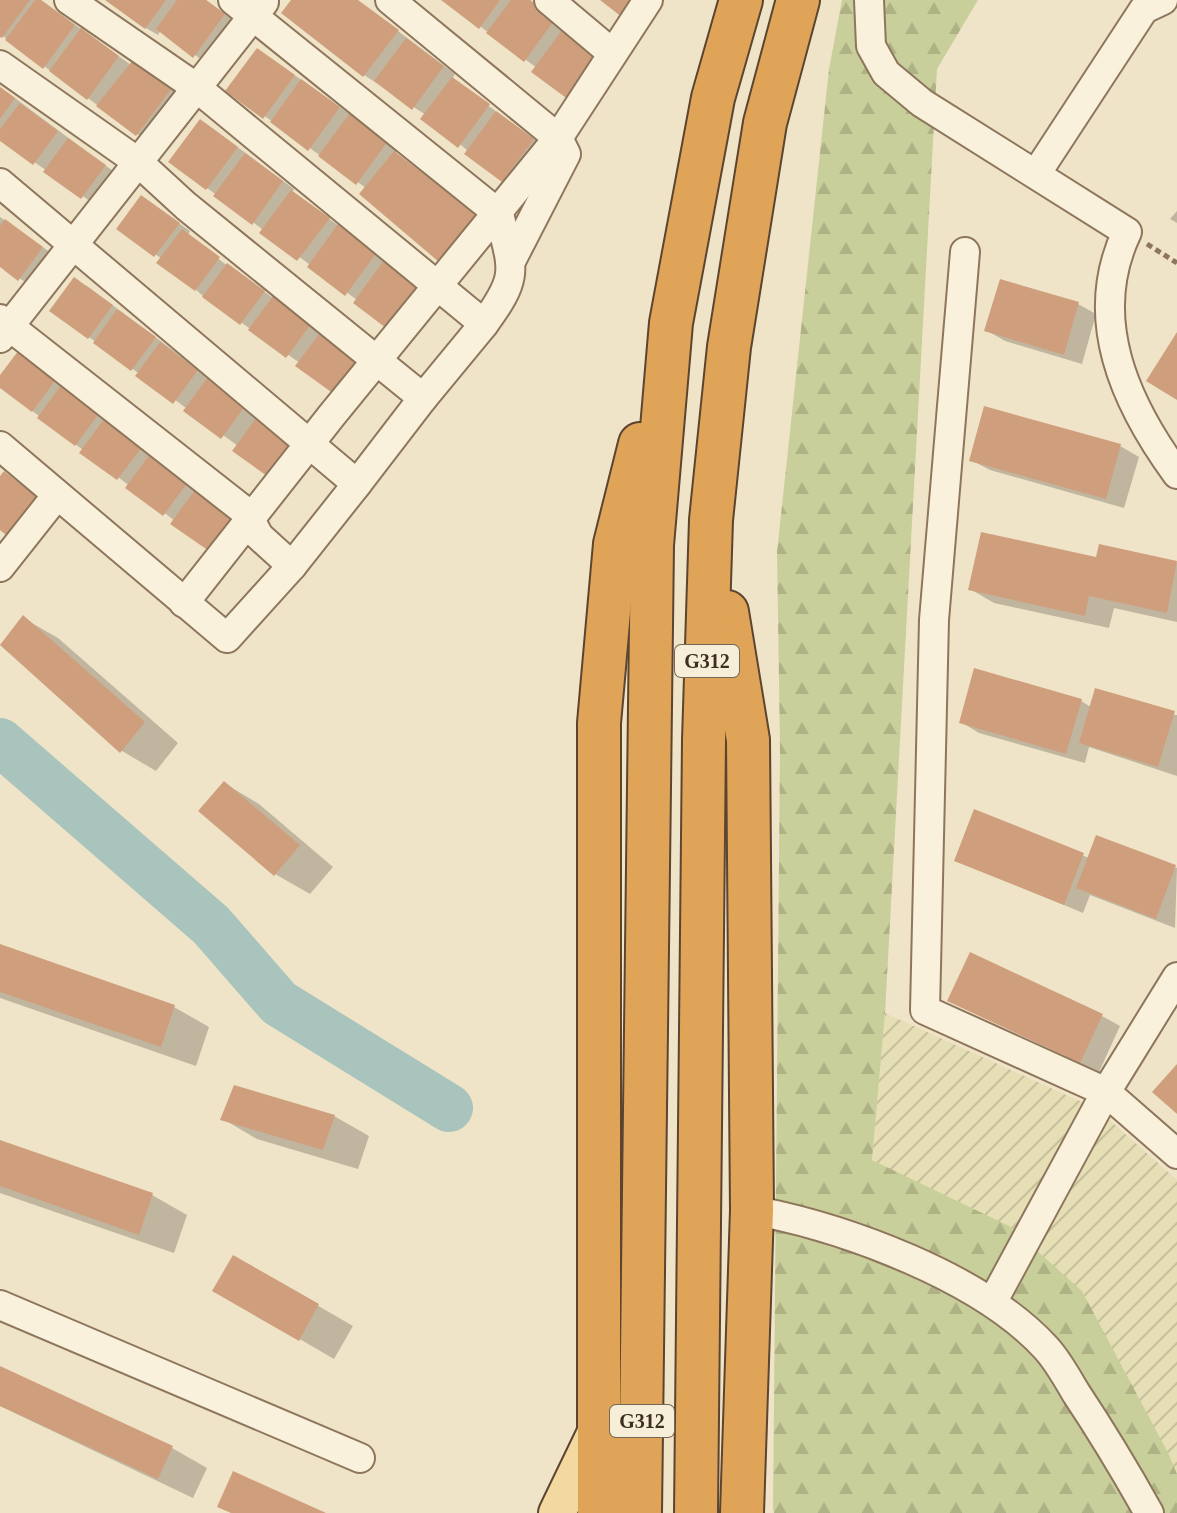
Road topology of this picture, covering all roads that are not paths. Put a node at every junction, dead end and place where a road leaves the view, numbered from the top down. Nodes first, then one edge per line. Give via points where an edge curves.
1 (69, 0) edge
2 (390, 0) edge
3 (549, 0) edge
4 (648, 0) edge
5 (741, 0) edge
6 (798, 0) edge
7 (869, 0) edge
8 (1163, 0) edge
9 (251, 5) edge
10 (612, 53) junction
11 (0, 65) edge
12 (197, 88) junction
13 (558, 138) junction
14 (138, 162) junction
15 (1036, 174) junction
16 (0, 183) edge
17 (499, 214) junction
18 (73, 244) junction
19 (965, 252) dead end
20 (511, 261) junction
21 (438, 287) junction
22 (671, 323) junction
23 (484, 324) junction
24 (3, 328) edge
25 (377, 360) junction
26 (423, 398) junction
27 (310, 442) junction
28 (0, 446) edge
29 (1177, 474) edge
30 (357, 484) junction
31 (57, 495) junction
32 (250, 519) junction
33 (711, 520) junction
34 (292, 566) junction
35 (0, 567) edge
36 (184, 603) junction
37 (1177, 977) edge
38 (1106, 1092) junction
39 (1177, 1154) edge
40 (752, 1210) junction
41 (993, 1301) junction
42 (0, 1305) edge
43 (601, 1423) junction
44 (360, 1458) dead end
45 (557, 1513) edge
46 (599, 1513) edge
47 (640, 1513) edge
48 (696, 1513) edge
49 (742, 1513) edge
50 (1149, 1513) edge

1 - 12 street
2 - 13 street
3 - 10 street
4 - 10 street
5 - 22 highway, G312 via 713,98
6 - 33 highway, G312 via 765,123 729,347
7 - 15 street via 871,46 886,73 922,103
8 - 15 street via 1144,9
9 - 12 street
9 - 17 street
10 - 13 street
11 - 14 street
12 - 14 street
12 - 21 street
13 - 17 street
13 - 20 street via 566,154
14 - 18 street
14 - 25 street
15 - 29 street via 1127,232 1117,254 1110,298 1112,348 1132,397
16 - 18 street
17 - 20 street
17 - 21 street
18 - 24 street
18 - 27 street
19 - 38 street via 934,620 925,1010
20 - 23 street via 509,290
21 - 23 street
21 - 25 street
22 - 43 highway via 615,544 599,723
22 - 47 highway, G312 via 651,560
23 - 26 street
24 - 32 street
25 - 26 street
25 - 27 street
26 - 30 street
27 - 30 street
27 - 32 street
28 - 31 street
30 - 34 street
31 - 35 street
31 - 36 street
32 - 34 street via 259,536
32 - 36 street
33 - 40 highway via 748,740
33 - 48 highway, G312
34 - 36 street via 227,638
37 - 38 street
38 - 39 street
38 - 41 street
40 - 41 street via 811,1221
40 - 49 highway
41 - 50 street via 1047,1349
42 - 44 street
43 - 45 main road
43 - 46 highway

